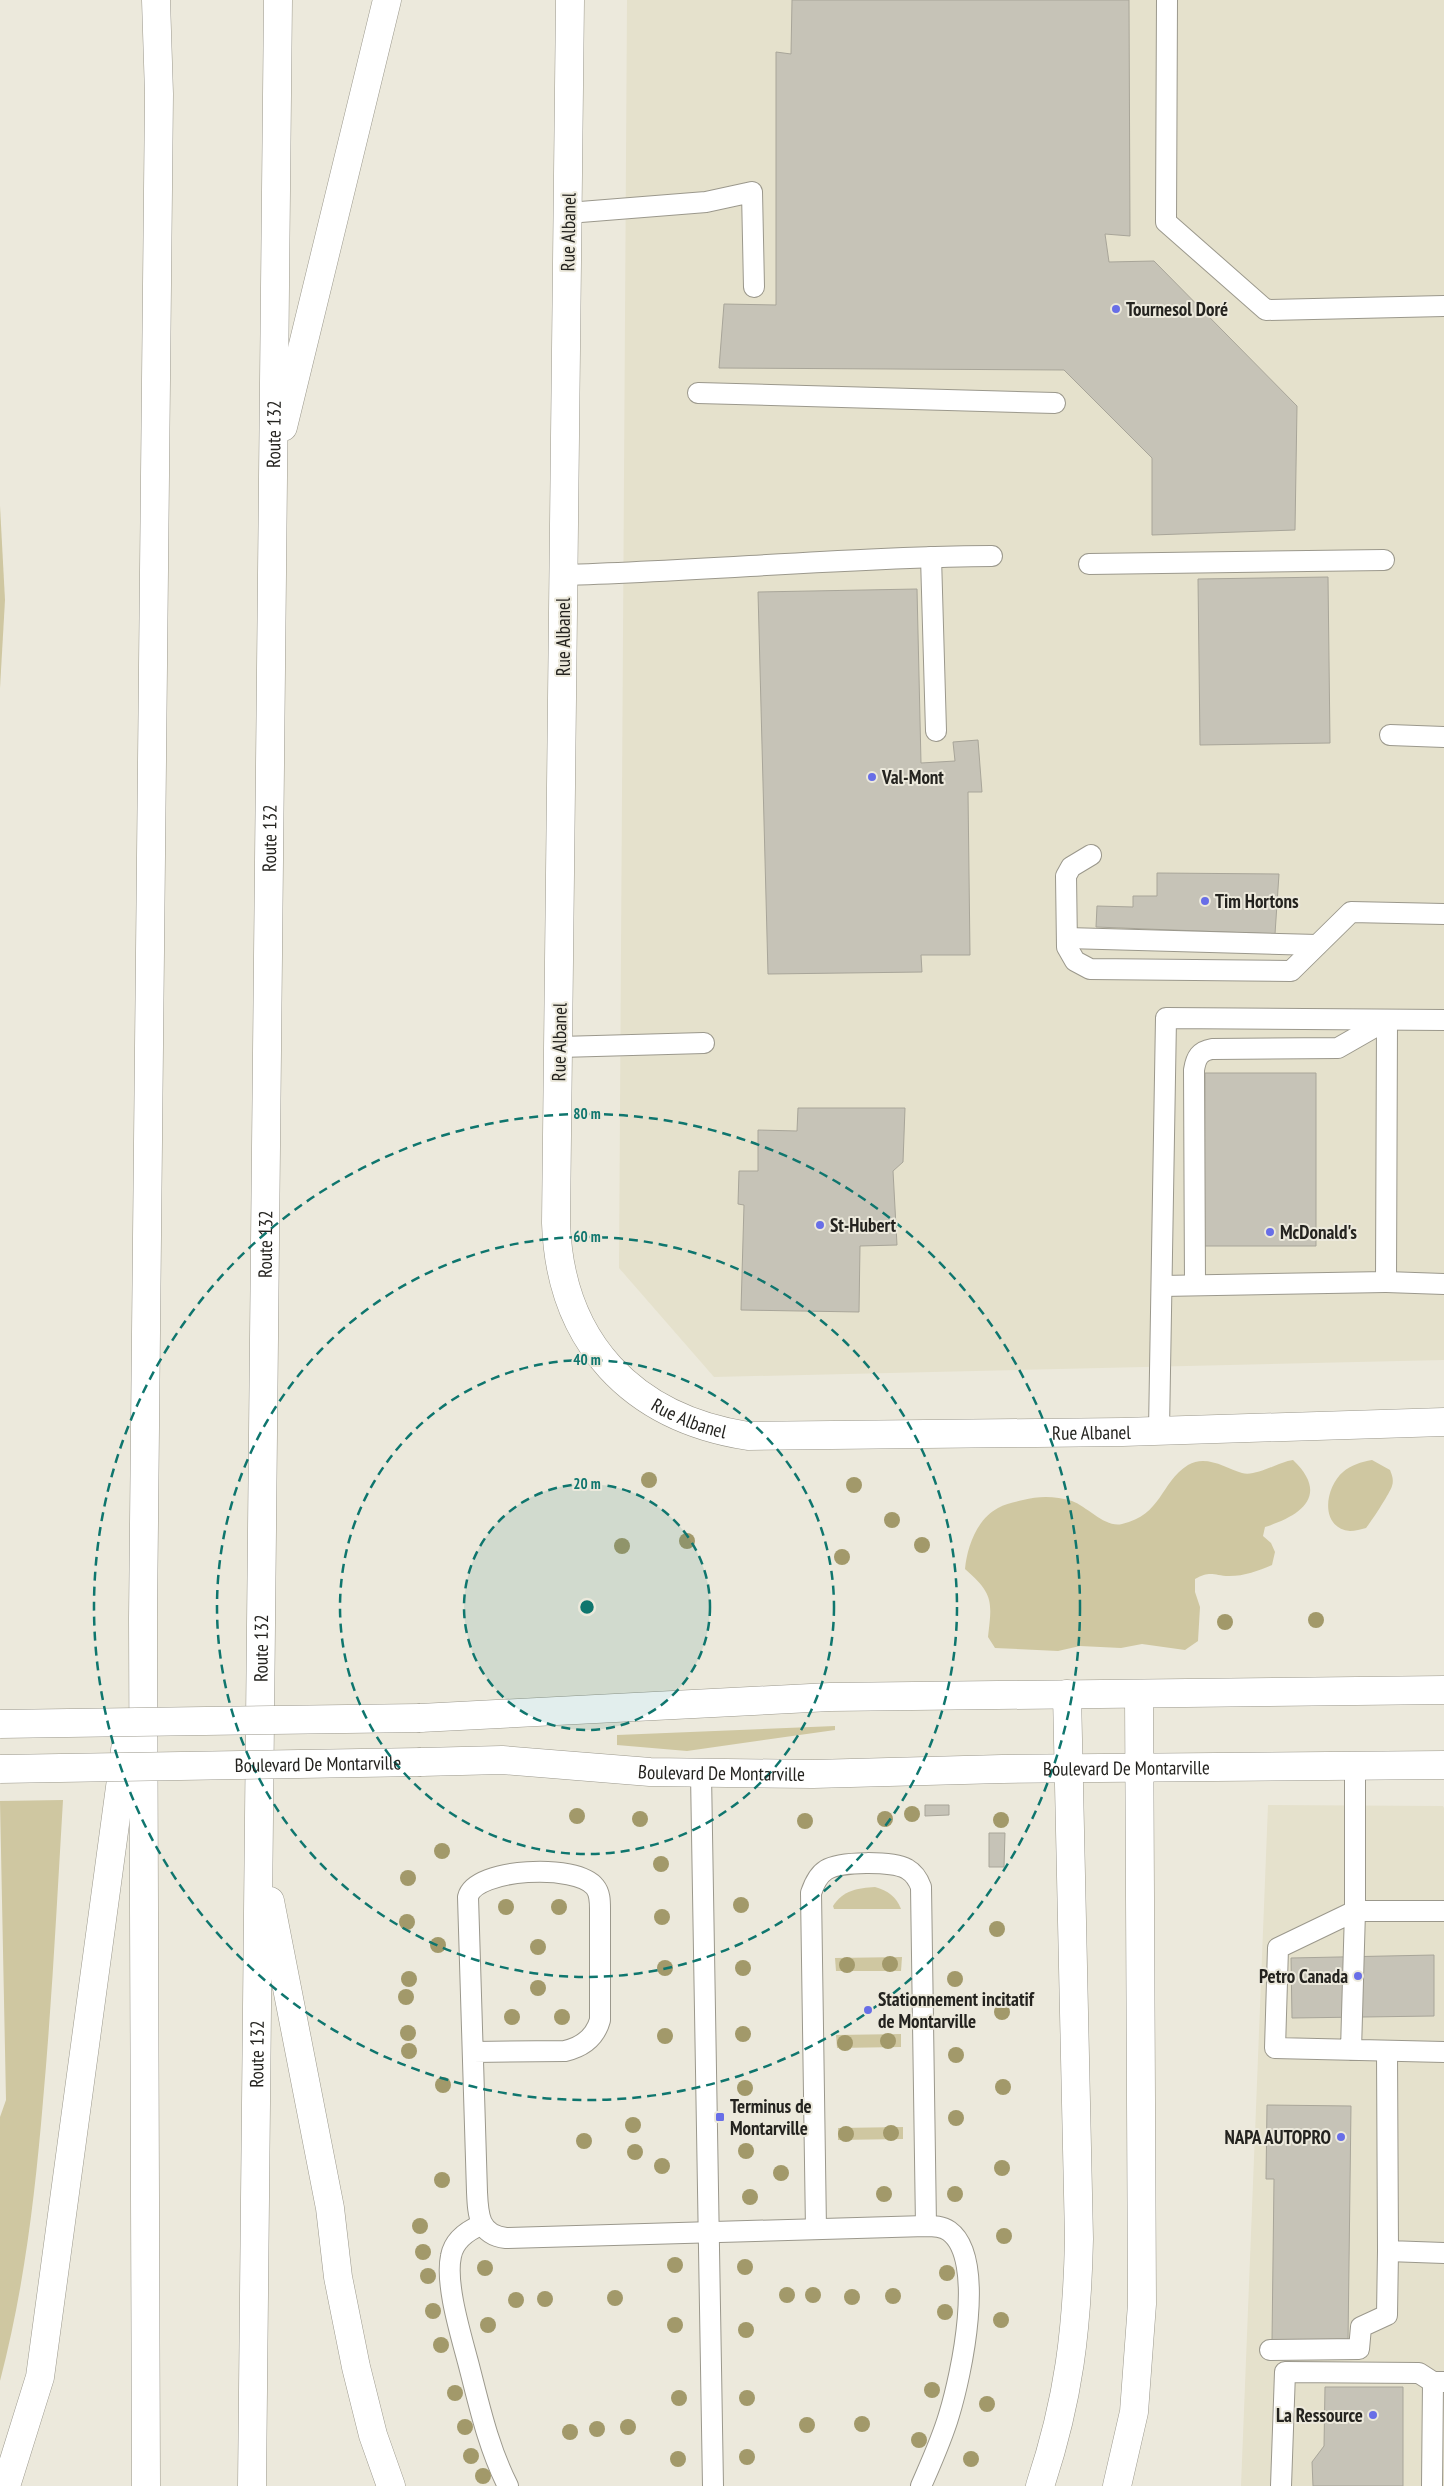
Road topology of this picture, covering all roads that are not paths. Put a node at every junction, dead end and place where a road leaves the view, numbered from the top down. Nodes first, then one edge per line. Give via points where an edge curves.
1 (156, 0) edge
2 (278, 0) edge
3 (386, 0) edge
4 (570, 0) edge
5 (1166, 0) edge
6 (568, 213) junction
7 (754, 287) dead end
8 (1444, 306) edge
9 (698, 393) dead end
10 (1055, 403) dead end
11 (274, 465) junction
12 (992, 556) dead end
13 (931, 557) junction
14 (1384, 560) dead end
15 (1090, 564) dead end
16 (564, 575) junction
17 (936, 731) dead end
18 (1390, 735) dead end
19 (1444, 737) edge
20 (1091, 855) dead end
21 (1444, 914) edge
22 (1067, 938) junction
23 (1317, 946) junction
24 (1387, 1020) junction
25 (1444, 1020) edge
26 (704, 1043) dead end
27 (560, 1046) junction
28 (1386, 1282) junction
29 (1444, 1284) edge
30 (1195, 1285) junction
31 (1162, 1286) junction
32 (1444, 1422) edge
33 (1159, 1430) junction
34 (143, 1618) junction
35 (1444, 1690) edge
36 (1067, 1694) junction
37 (1139, 1694) junction
38 (0, 1724) edge
39 (1444, 1764) edge
40 (1355, 1766) junction
41 (1069, 1768) junction
42 (1140, 1768) junction
43 (0, 1769) edge
44 (701, 1774) junction
45 (259, 1846) junction
46 (1355, 1911) junction
47 (1444, 1911) edge
48 (1352, 2050) junction
49 (1387, 2051) junction
50 (473, 2052) junction
51 (1444, 2052) edge
52 (482, 2225) junction
53 (926, 2226) junction
54 (816, 2229) junction
55 (709, 2232) junction
56 (1388, 2251) junction
57 (1444, 2253) edge
58 (1270, 2350) dead end
59 (1438, 2382) edge
60 (6, 2486) edge
61 (146, 2486) edge
62 (252, 2486) edge
63 (391, 2486) edge
64 (508, 2486) edge
65 (713, 2486) edge
66 (921, 2486) edge
67 (1040, 2486) edge
68 (1116, 2486) edge
69 (1281, 2486) edge
70 (1432, 2486) edge

1 - 34 main road via 159,94
2 - 11 main road, Route 132
3 - 11 main road
4 - 6 main road, Rue Albanel
5 - 8 lane via 1166,222 1266,310
6 - 7 lane via 706,202 752,192
6 - 16 main road, Rue Albanel
9 - 10 lane
11 - 45 main road, Route 132
12 - 13 lane
13 - 16 lane
13 - 17 lane
14 - 15 lane
16 - 27 main road, Rue Albanel
18 - 19 lane
20 - 22 lane via 1071,867 1066,876
21 - 23 lane via 1351,912
22 - 23 lane
22 - 23 lane via 1067,947 1075,961 1090,969 1292,971
24 - 25 lane
24 - 28 lane
24 - 30 lane via 1338,1048 1212,1049 1198,1056 1194,1070
24 - 31 lane via 1166,1018
26 - 27 lane
27 - 33 main road, Rue Albanel via 556,1223 560,1268 573,1311 596,1350 644,1398 704,1428 748,1436
28 - 29 lane
28 - 30 lane
30 - 31 lane
31 - 33 lane
32 - 33 main road, Rue Albanel
34 - 60 main road via 40,2377
34 - 61 main road
35 - 37 main road
36 - 37 main road
36 - 38 main road, bridge via 830,1697 420,1718
36 - 41 main road
37 - 42 main road
39 - 40 main road, Boulevard De Montarville
40 - 42 main road, Boulevard De Montarville
40 - 46 lane
41 - 42 main road, Boulevard De Montarville
41 - 44 main road, Boulevard De Montarville
41 - 67 main road via 1078,2298 1068,2385
42 - 68 main road via 1142,2304 1134,2412
43 - 44 main road, Boulevard De Montarville, bridge via 502,1760
44 - 55 lane
45 - 62 main road, Route 132
45 - 63 main road via 330,2208 338,2277 356,2368 373,2435
46 - 47 lane
46 - 48 lane
46 - 48 lane via 1278,1948 1275,2048
48 - 49 lane
49 - 51 lane
49 - 56 lane
50 - 50 lane via 468,1897 471,1889 500,1876 531,1871 568,1874 591,1882 599,1893 600,1909 600,2020 593,2036 575,2049 564,2051
50 - 52 lane via 478,2218
52 - 55 lane via 492,2235 506,2238
52 - 64 lane via 462,2235 451,2256 450,2273 457,2319 487,2435
53 - 54 lane
53 - 54 lane via 921,1887 913,1874 900,1866 848,1864 824,1871 811,1893
53 - 66 lane via 947,2229 955,2237 967,2264 969,2283 964,2348 956,2391
54 - 55 lane
55 - 65 lane
56 - 57 lane
56 - 58 lane via 1387,2315 1360,2327 1360,2350
59 - 69 lane via 1419,2373 1285,2372
59 - 70 lane

